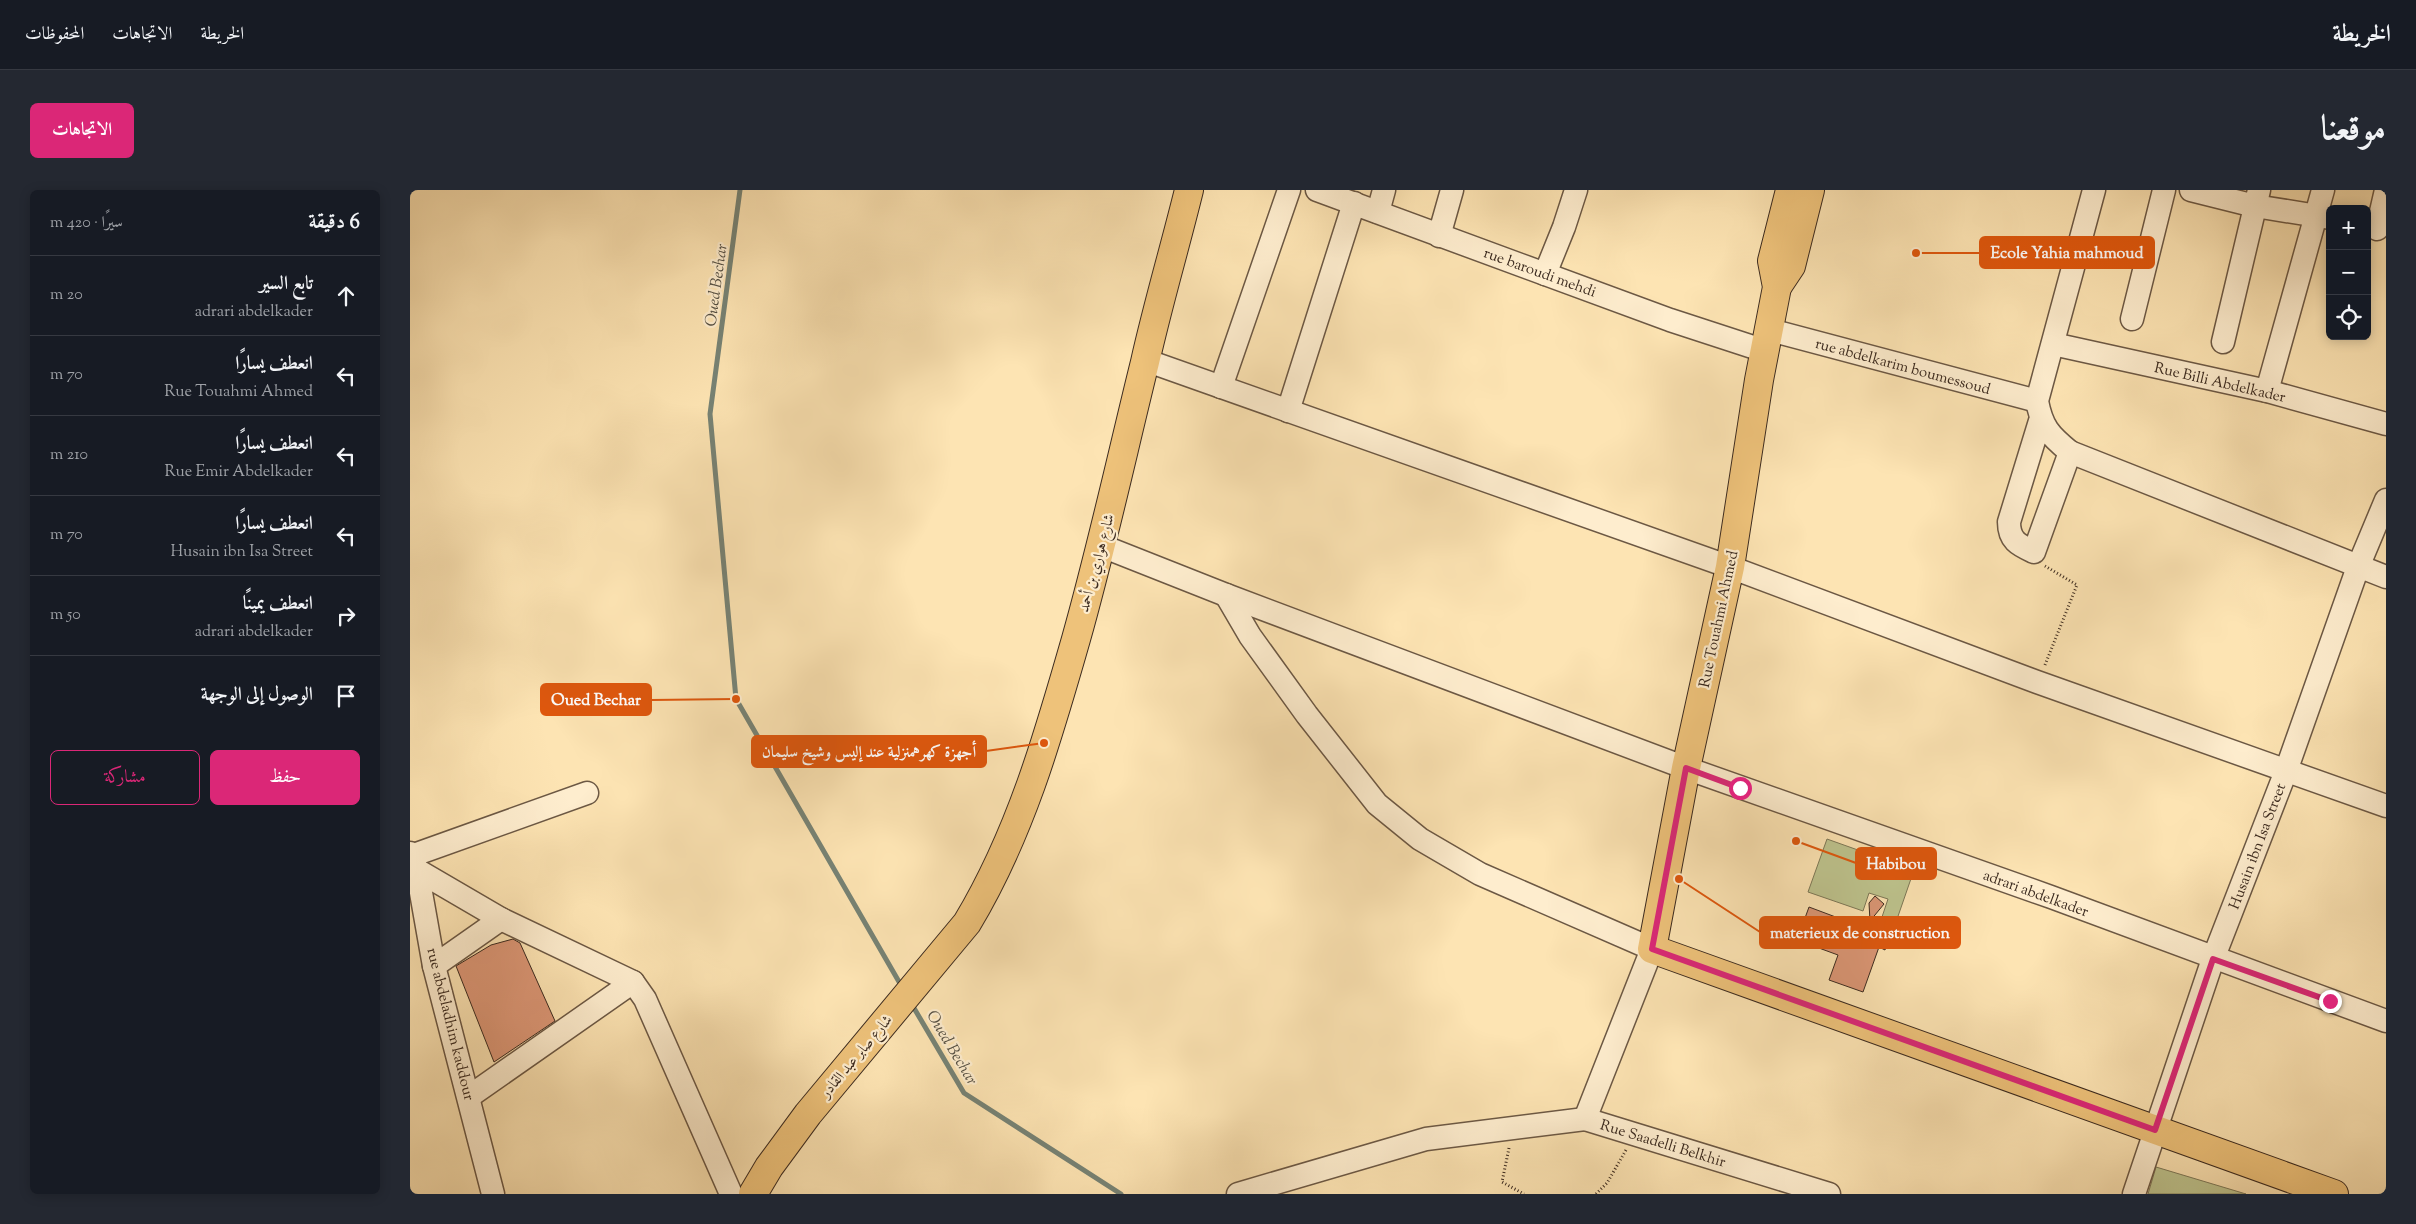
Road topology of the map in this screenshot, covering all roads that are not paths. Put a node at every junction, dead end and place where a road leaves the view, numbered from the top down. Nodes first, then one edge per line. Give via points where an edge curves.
1 (1190, 190) edge
2 (1289, 190) edge
3 (1317, 190) edge
4 (1384, 190) edge
5 (1452, 190) edge
6 (1576, 190) edge
7 (1790, 190) edge
8 (1810, 190) edge
9 (2094, 190) edge
10 (2164, 190) edge
11 (2191, 190) edge
12 (2323, 190) edge
13 (2386, 190) edge
14 (2257, 198) edge
15 (1354, 203) junction
16 (1378, 212) junction
17 (2324, 216) edge
18 (2377, 229) edge
19 (1440, 236) junction
20 (1545, 274) junction
21 (1777, 287) junction
22 (2132, 319) dead end
23 (1767, 341) junction
24 (2223, 342) dead end
25 (2053, 344) junction
26 (1145, 360) junction
27 (1221, 387) junction
28 (2267, 391) junction
29 (1288, 410) junction
30 (2039, 411) junction
31 (2386, 424) edge
32 (2070, 452) junction
33 (2386, 500) edge
34 (1102, 546) junction
35 (1730, 567) junction
36 (2358, 567) junction
37 (2386, 577) edge
38 (1226, 595) junction
39 (1686, 768) junction
40 (2286, 771) junction
41 (587, 793) dead end
42 (2386, 806) edge
43 (413, 860) edge
44 (501, 919) junction
45 (967, 923) joint
46 (1652, 949) junction
47 (2213, 959) junction
48 (434, 966) junction
49 (633, 982) junction
50 (2386, 1021) edge
51 (470, 1096) junction
52 (1585, 1119) junction
53 (2155, 1130) junction
54 (493, 1194) edge
55 (731, 1194) edge
56 (753, 1194) edge
57 (1238, 1194) edge
58 (1829, 1194) edge
59 (2134, 1194) edge
60 (2334, 1194) edge

1 - 26 main road, شارع هواري بن أحمد
2 - 27 street
3 - 15 street, rue baroudi mehdi
4 - 16 street
5 - 19 street
6 - 20 street
7 - 21 main road via 1772,261
8 - 21 main road via 1791,266
9 - 25 street
10 - 22 street
11 - 14 street
12 - 17 street
13 - 18 street
14 - 17 street
14 - 24 street
15 - 16 street, rue baroudi mehdi
15 - 29 street
16 - 19 street, rue baroudi mehdi
17 - 28 street
19 - 20 street, rue baroudi mehdi
20 - 23 street, rue baroudi mehdi via 1670,320
21 - 23 main road, Rue Touahmi Ahmed
23 - 30 street, rue abdelkarim boumessoud
23 - 35 main road, Rue Touahmi Ahmed
25 - 28 street, Rue Billi Abdelkader
25 - 30 street
26 - 27 street
26 - 34 main road, شارع هواري بن أحمد
27 - 29 street
28 - 31 street, Rue Billi Abdelkader
29 - 35 street
30 - 32 street via 2059,443
30 - 32 street via 2010,522 2010,536 2034,552
32 - 36 street
33 - 36 street, Husain ibn Isa Street
34 - 38 street, adrari abdelkader
34 - 45 main road, شارع هواري بن أحمد via 1035,774 988,889
35 - 39 main road, Rue Touahmi Ahmed
35 - 40 street
36 - 37 street
36 - 40 street, Husain ibn Isa Street
38 - 39 street, adrari abdelkader
38 - 46 street via 1250,636 1301,707 1377,804 1420,839 1480,874
39 - 46 main road, Rue Touahmi Ahmed
39 - 47 street, adrari abdelkader via 2042,894
40 - 42 street
40 - 47 street, Husain ibn Isa Street
41 - 43 street
43 - 44 street
43 - 48 street, rue abdeladhim kaddour
44 - 48 street
44 - 49 street
45 - 56 main road, شارع صابر عبد القادر via 808,1114
46 - 52 street, Rue Saadelli Belkhir
46 - 53 main road
47 - 50 street, adrari abdelkader
47 - 53 street, Husain ibn Isa Street
48 - 51 street, rue abdeladhim kaddour
49 - 51 street
49 - 55 street via 645,999
51 - 54 street, rue abdeladhim kaddour
52 - 57 street via 1426,1139
52 - 58 street, Rue Saadelli Belkhir
53 - 59 street, Husain ibn Isa Street
53 - 60 main road

